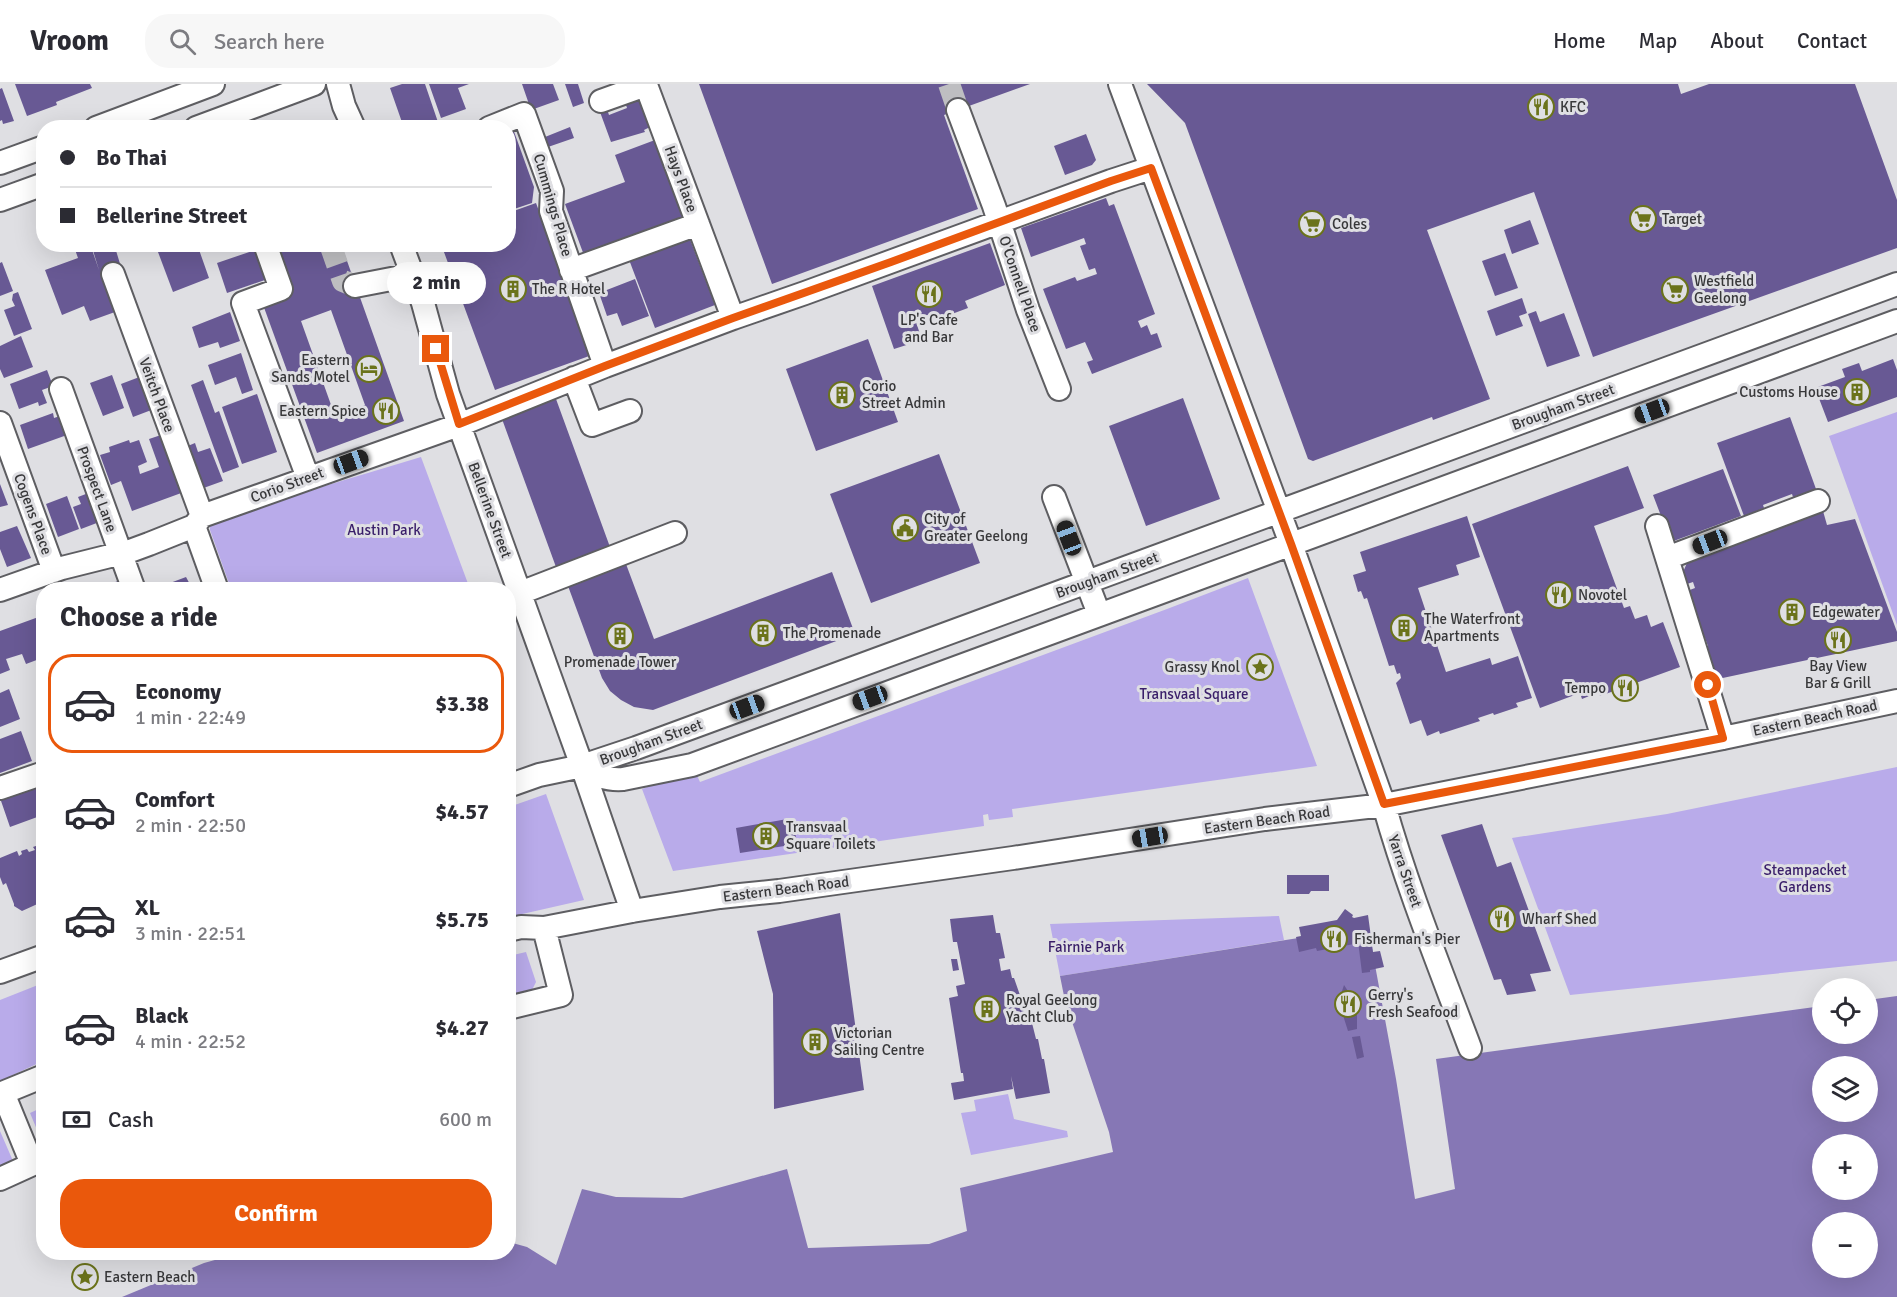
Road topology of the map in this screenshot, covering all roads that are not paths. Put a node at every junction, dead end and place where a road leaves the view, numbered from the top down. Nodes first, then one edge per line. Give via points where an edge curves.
1 (213, 84) edge
2 (314, 84) edge
3 (338, 84) edge
4 (1120, 84) edge
5 (601, 102) dead end
6 (958, 110) tunnel mouth
7 (117, 120) edge
8 (217, 120) edge
9 (350, 120) edge
10 (509, 120) edge
11 (36, 150) edge
12 (0, 163) edge
13 (1151, 168) junction
14 (36, 187) edge
15 (0, 200) edge
16 (999, 223) junction
17 (698, 224) junction
18 (268, 252) edge
19 (404, 252) edge
20 (571, 270) junction
21 (113, 274) dead end
22 (412, 275) junction
23 (1897, 284) edge
24 (355, 286) dead end
25 (733, 318) junction
26 (1897, 321) edge
27 (605, 366) junction
28 (574, 378) junction
29 (61, 389) dead end
30 (1059, 389) dead end
31 (630, 411) dead end
32 (0, 423) edge
33 (459, 424) junction
34 (308, 478) junction
35 (1054, 497) dead end
36 (1818, 501) dead end
37 (1279, 511) junction
38 (198, 521) junction
39 (1657, 526) dead end
40 (675, 533) dead end
41 (1291, 544) junction
42 (121, 553) junction
43 (1667, 558) junction
44 (54, 571) junction
45 (131, 582) edge
46 (215, 582) edge
47 (1086, 582) junction
48 (0, 590) edge
49 (520, 593) junction
50 (1099, 614) junction
51 (858, 666) junction
52 (870, 698) junction
53 (1897, 701) edge
54 (1723, 738) junction
55 (582, 765) junction
56 (36, 776) edge
57 (516, 783) edge
58 (0, 788) edge
59 (1384, 804) junction
60 (632, 910) junction
61 (516, 928) edge
62 (543, 928) junction
63 (36, 959) edge
64 (0, 972) edge
65 (516, 1006) edge
66 (1470, 1048) dead end
67 (36, 1079) edge
68 (2, 1094) edge
69 (36, 1158) edge
70 (36, 1163) edge
71 (0, 1179) edge

1 - 7 street
2 - 8 street
3 - 9 street
4 - 13 street, Yarra Street
5 - 17 street, Hays Place via 646,85
6 - 16 street, O'Connell Place
10 - 20 street, Cummings Place via 524,114 552,191 551,211
11 - 12 street
13 - 16 street, Corio Street
13 - 37 street, Yarra Street
14 - 15 street
16 - 25 street, Corio Street
16 - 30 street, O'Connell Place
17 - 20 street
17 - 25 street, Hays Place
18 - 34 street via 281,289 243,303
19 - 22 street, Bellerine Street
20 - 27 street, Cummings Place
21 - 38 street, Veitch Place
22 - 24 street
22 - 33 street, Bellerine Street
23 - 37 street, Brougham Street
25 - 27 street, Corio Street
26 - 41 street, Brougham Street
27 - 28 street, Corio Street
28 - 31 street via 592,425
28 - 33 street, Corio Street
29 - 42 street, Prospect Lane
32 - 44 street, Cogens Place
33 - 34 street, Corio Street
33 - 49 street, Bellerine Street
34 - 38 street, Corio Street
35 - 47 street
36 - 43 street
37 - 41 street, Yarra Street
37 - 47 street, Brougham Street
38 - 42 street, Corio Street
38 - 46 street, Veitch Place
39 - 43 street
40 - 49 street
41 - 50 street, Brougham Street
41 - 59 street, Yarra Street
42 - 44 street, Corio Street
42 - 45 street, Prospect Lane
43 - 54 street
44 - 48 street, Corio Street
47 - 50 street
47 - 51 street, Brougham Street
49 - 55 street, Bellerine Street
50 - 52 street, Brougham Street
51 - 52 street
51 - 55 street, Brougham Street
52 - 55 street, Brougham Street via 687,766 613,780 599,777
53 - 54 street, Eastern Beach Road
54 - 59 street, Eastern Beach Road
55 - 57 street
55 - 60 street, Bellerine Street
56 - 58 street
59 - 60 street, Eastern Beach Road
59 - 66 street, Yarra Street
60 - 62 street, Eastern Beach Road
61 - 62 street, Eastern Beach Road
62 - 65 street via 561,995
63 - 64 street
67 - 68 street
68 - 69 street
70 - 71 street

